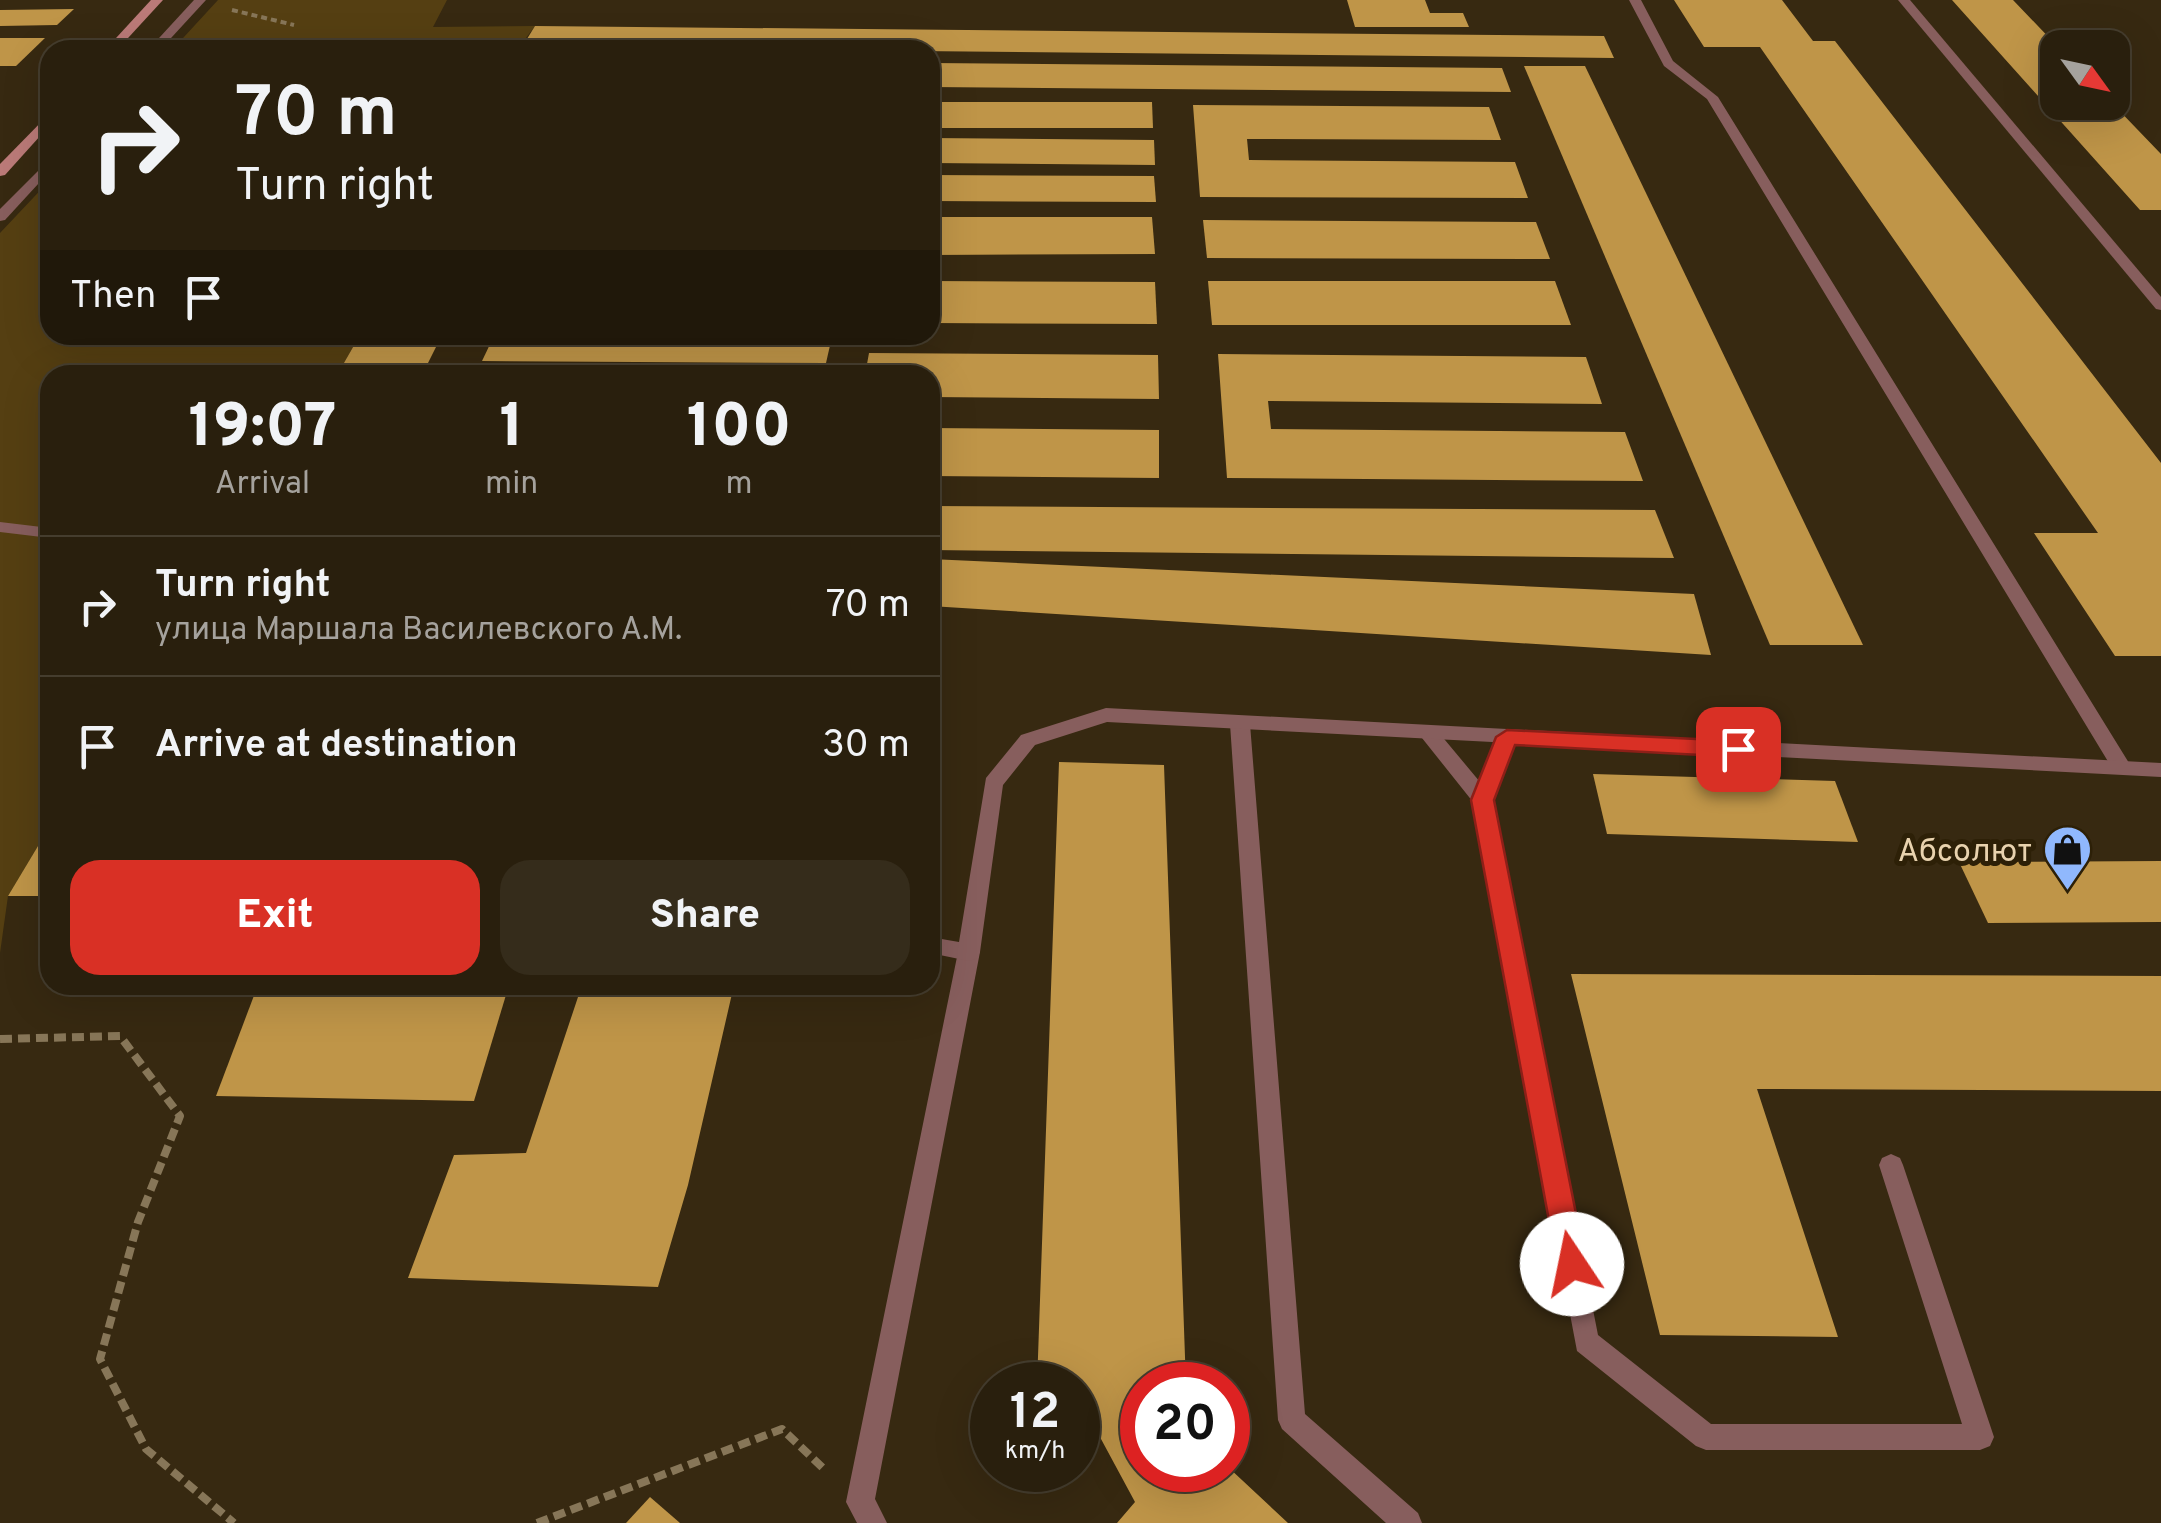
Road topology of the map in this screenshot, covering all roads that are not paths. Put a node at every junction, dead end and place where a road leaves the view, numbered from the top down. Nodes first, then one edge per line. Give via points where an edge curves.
1 (157, 0) edge
2 (200, 0) edge
3 (1635, 0) edge
4 (1904, 0) edge
5 (121, 40) edge
6 (163, 40) edge
7 (40, 129) edge
8 (0, 172) edge
9 (40, 174) edge
10 (0, 217) edge
11 (2161, 306) edge
12 (0, 526) edge
13 (40, 531) edge
14 (1240, 724) junction
15 (1428, 733) junction
16 (1507, 737) junction
17 (2122, 768) junction
18 (2161, 770) edge
19 (1482, 800) junction
20 (940, 947) edge
21 (970, 952) junction
22 (1890, 1165) dead end
23 (867, 1513) edge
24 (1408, 1523) edge

1 - 5 main road
2 - 6 street
3 - 17 street via 1668,63 1712,97
4 - 11 street
7 - 8 main road
9 - 10 street
12 - 13 street
14 - 15 street
14 - 21 street via 1106,715 1028,740 992,783
14 - 24 street via 1292,1420
15 - 16 street
15 - 19 street
16 - 17 street
16 - 19 street
17 - 18 street
19 - 22 street via 1586,1342 1706,1437 1980,1437
20 - 21 street
21 - 23 street

